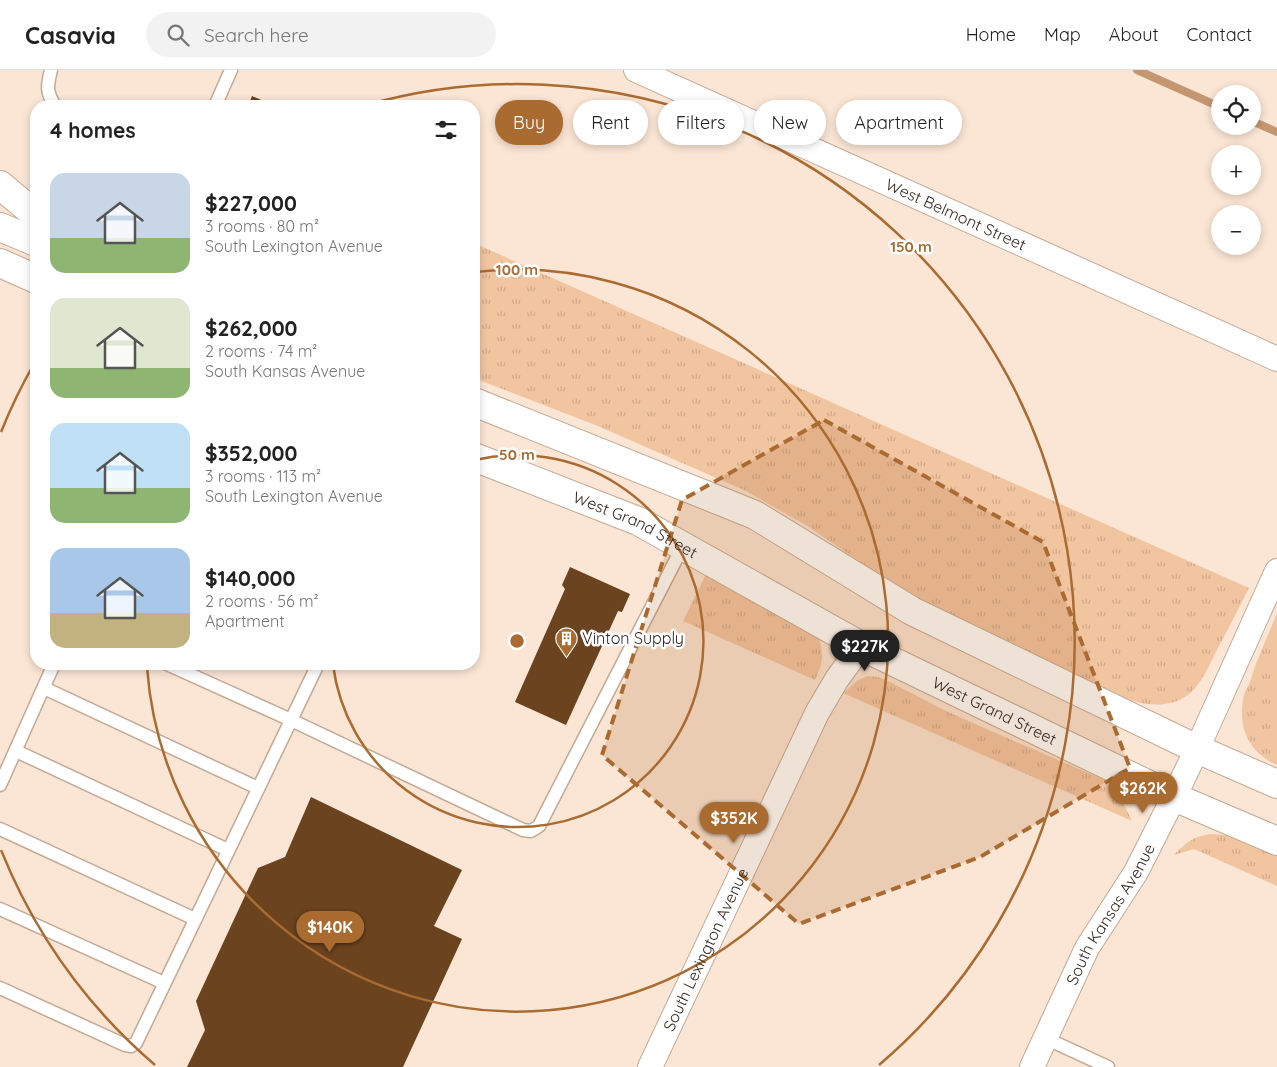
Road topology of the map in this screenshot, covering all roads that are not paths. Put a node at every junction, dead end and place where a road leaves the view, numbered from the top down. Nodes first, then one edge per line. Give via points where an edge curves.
1 (51, 70) edge
2 (231, 70) edge
3 (636, 70) edge
4 (51, 100) edge
5 (218, 100) edge
6 (0, 185) edge
7 (30, 210) edge
8 (0, 227) edge
9 (30, 240) edge
10 (0, 263) edge
11 (30, 276) edge
12 (1277, 359) edge
13 (480, 404) edge
14 (480, 459) edge
15 (683, 546) junction
16 (1277, 571) edge
17 (861, 646) junction
18 (52, 670) edge
19 (180, 670) edge
20 (315, 670) edge
21 (44, 688) junction
22 (291, 720) junction
23 (1197, 749) junction
24 (16, 751) junction
25 (1277, 784) edge
26 (0, 785) edge
27 (258, 788) junction
28 (1174, 796) junction
29 (0, 829) edge
30 (1277, 841) edge
31 (228, 850) junction
32 (0, 909) edge
33 (195, 918) junction
34 (164, 983) junction
35 (0, 988) edge
36 (1045, 1038) junction
37 (650, 1067) edge
38 (1032, 1067) edge
39 (1108, 1067) edge

1 - 4 lane via 47,85
2 - 5 lane
3 - 12 street, West Belmont Street
6 - 7 main road
8 - 9 main road
10 - 11 main road
13 - 23 main road via 755,515 912,611
14 - 15 main road, West Grand Street via 638,521
15 - 17 main road, West Grand Street
15 - 22 lane via 539,826 531,831
16 - 23 street, South Kansas Avenue
17 - 28 main road, West Grand Street
17 - 37 street, South Lexington Avenue via 817,714
18 - 21 lane
19 - 22 lane
20 - 22 lane
21 - 24 lane
21 - 27 lane
22 - 27 lane
23 - 25 main road
23 - 28 street, South Kansas Avenue
24 - 26 lane
24 - 31 lane
27 - 31 lane
28 - 30 main road, West Grand Street
28 - 36 street, South Kansas Avenue via 1136,872 1087,948
29 - 33 lane
31 - 33 lane
32 - 34 lane
33 - 34 lane
34 - 35 lane via 136,1043 131,1046
36 - 38 street, South Kansas Avenue
36 - 39 lane

